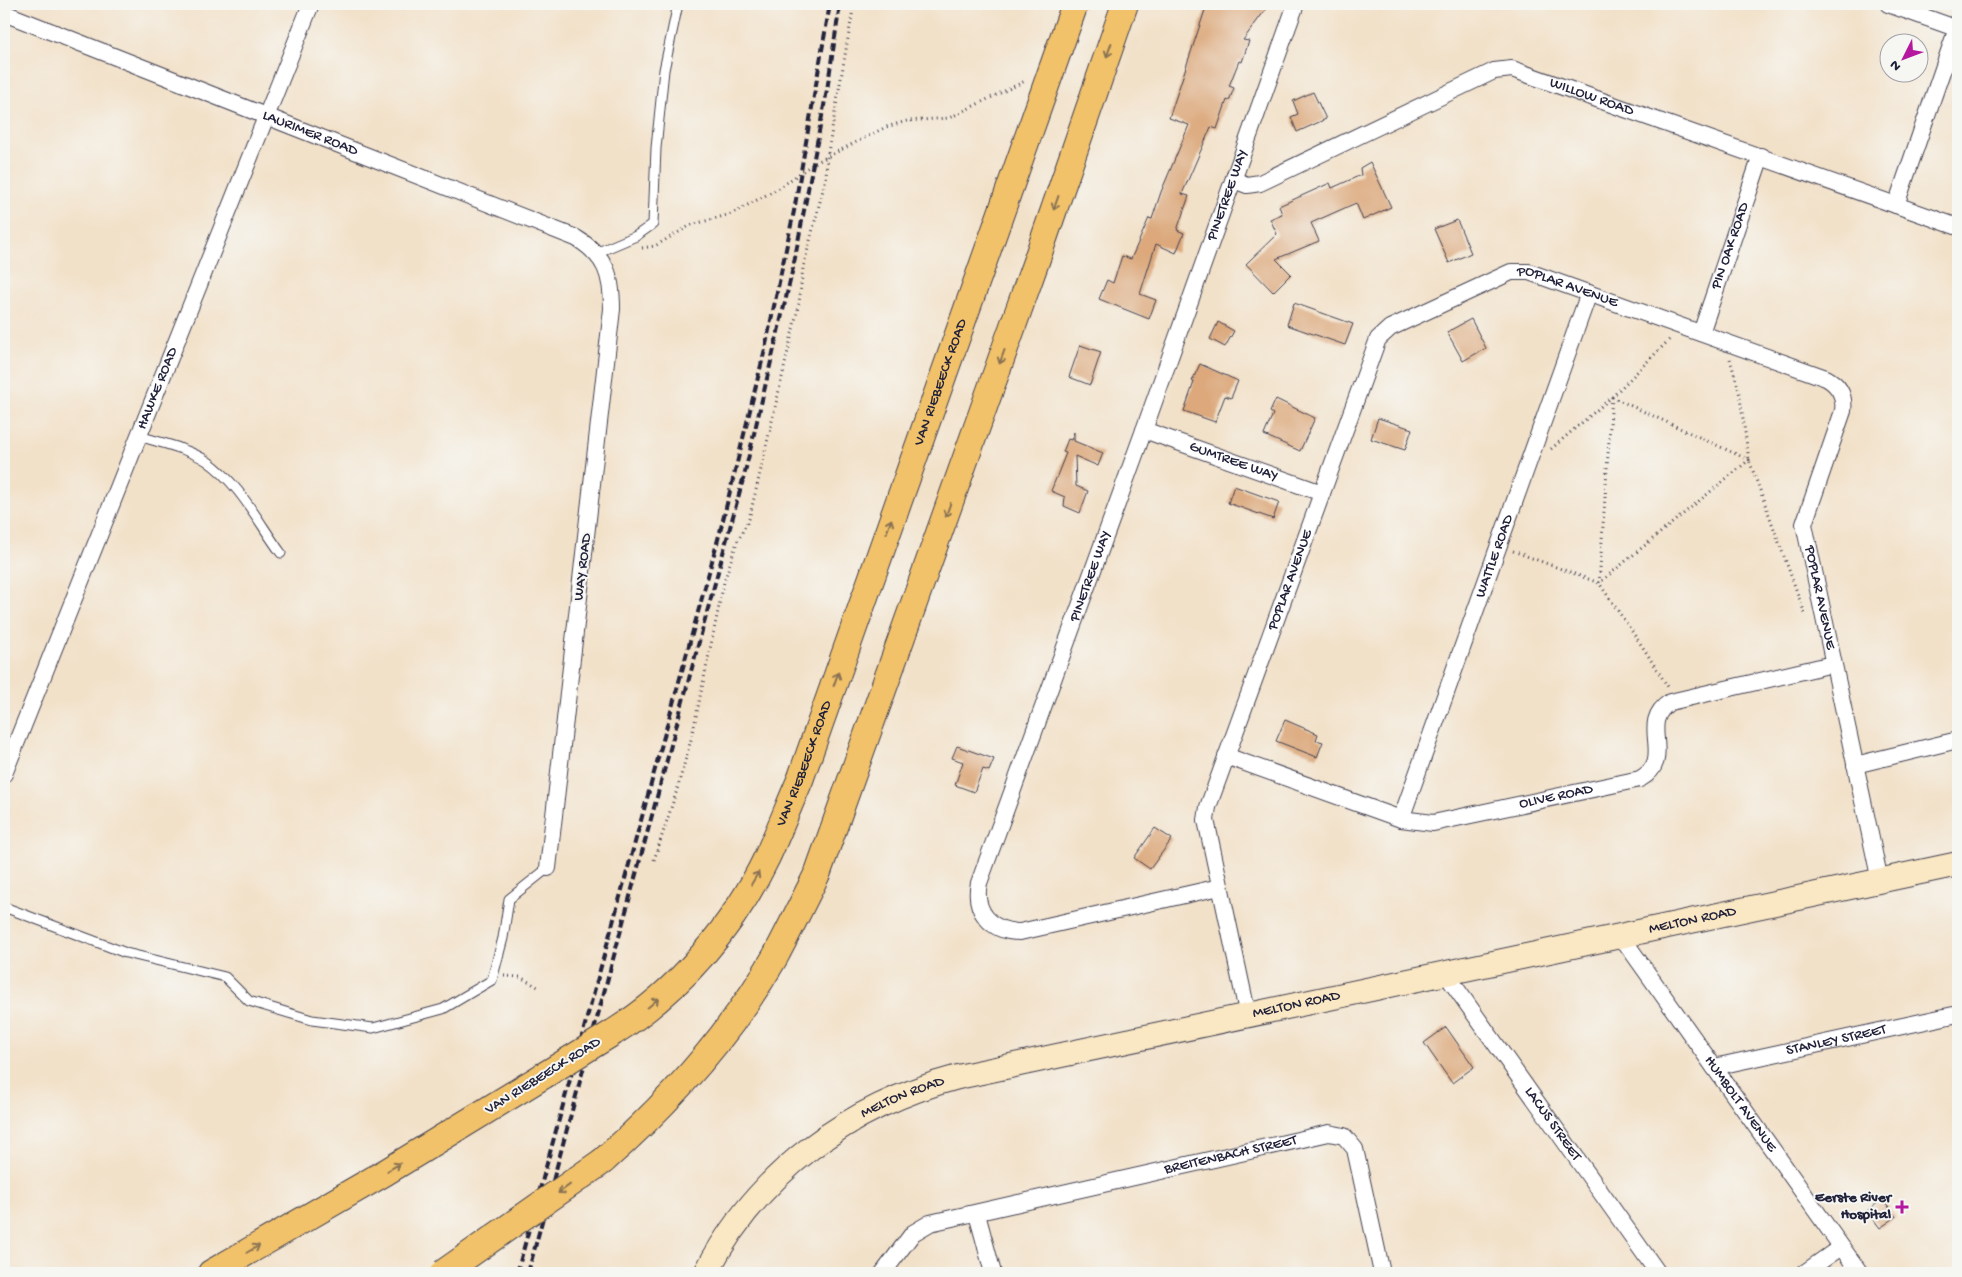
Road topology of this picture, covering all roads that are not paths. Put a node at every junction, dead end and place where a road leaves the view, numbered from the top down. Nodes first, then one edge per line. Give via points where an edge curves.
1 (311, 4) edge
2 (678, 4) edge
3 (1075, 4) edge
4 (1125, 4) edge
5 (1296, 4) edge
6 (1888, 4) edge
7 (4, 13) edge
8 (1958, 28) edge
9 (267, 115) junction
10 (1761, 156) junction
11 (1234, 180) junction
12 (1896, 205) junction
13 (1958, 227) edge
14 (596, 253) junction
15 (606, 267) joint
16 (1589, 293) junction
17 (1701, 333) junction
18 (1144, 430) junction
19 (139, 436) junction
20 (1322, 493) junction
21 (281, 553) dead end
22 (1833, 664) junction
23 (1958, 740) edge
24 (1226, 756) junction
25 (1855, 765) junction
26 (4, 774) edge
27 (1401, 819) junction
28 (1958, 864) edge
29 (548, 868) joint
30 (1880, 881) junction
31 (1220, 887) junction
32 (4, 908) edge
33 (1621, 936) junction
34 (1446, 974) junction
35 (1958, 1014) edge
36 (1248, 1016) junction
37 (1714, 1067) junction
38 (977, 1214) junction
39 (1841, 1247) junction
40 (211, 1273) edge
41 (443, 1273) edge
42 (706, 1273) edge
43 (883, 1273) edge
44 (993, 1273) edge
45 (1382, 1273) edge
46 (1658, 1273) edge
47 (1804, 1273) edge
48 (1860, 1273) edge

1 - 9 street, HAWKE ROAD
2 - 14 lane via 664,70 653,224 636,236
40 -> 3 main road, VAN RIEBEECK ROAD, bridge via 386,1172 614,1032 652,1005 692,966 727,924 766,858 800,780
4 -> 41 main road, bridge via 850,788 818,872 775,957 713,1048 673,1095 603,1161
5 - 11 street, PINETREE WAY
6 - 8 street
7 - 9 street, LAURIMER ROAD
8 - 12 street
9 - 14 street, LAURIMER ROAD via 576,238
9 - 19 street, HAWKE ROAD
10 - 11 street, WILLOW ROAD via 1506,68 1260,183 1247,185
10 - 12 street, WILLOW ROAD
10 - 17 street, PIN OAK ROAD
11 - 18 street, PINETREE WAY
12 - 13 street, WILLOW ROAD
14 - 15 street, LAURIMER ROAD
15 - 29 street, WAY ROAD via 612,290 612,309
16 - 17 street, POPLAR AVENUE
16 - 20 street, POPLAR AVENUE via 1528,272 1511,272 1386,331 1376,344
16 - 27 street, WATTLE ROAD
17 - 22 street, POPLAR AVENUE via 1826,378 1843,396 1843,411 1804,524
18 - 20 street, GUMTREE WAY
18 - 31 street, PINETREE WAY via 979,883 978,902 992,925 1005,931 1020,932
19 - 21 lane via 194,454 221,473
19 - 26 street, HAWKE ROAD
20 - 24 street, POPLAR AVENUE
22 - 25 street, POPLAR AVENUE
22 - 27 street, OLIVE ROAD via 1665,705 1657,715 1654,728 1658,748 1656,760 1640,779 1433,823
23 - 25 street
24 - 27 street, OLIVE ROAD
24 - 31 street, POPLAR AVENUE via 1206,813
25 - 30 street, POPLAR AVENUE
28 - 30 street, MELTON ROAD
29 - 32 lane via 509,899 492,980 443,1009 373,1028 312,1020 249,1001 225,977 126,953
30 - 33 street, MELTON ROAD
31 - 36 street, POPLAR AVENUE
33 - 34 street, MELTON ROAD
33 - 37 street, HUMBOLT AVENUE
34 - 36 street, MELTON ROAD
34 - 46 street, LACUS STREET
35 - 37 street, STANLEY STREET
36 - 42 street, MELTON ROAD via 958,1077 917,1089 872,1108 807,1149 769,1184 732,1229
37 - 39 street, HUMBOLT AVENUE
38 - 43 street, BREITENBACH STREET via 921,1227 906,1240
38 - 44 street
38 - 45 street, BREITENBACH STREET via 1319,1134 1337,1134 1344,1136 1355,1149
39 - 47 street
39 - 48 street, HUMBOLT AVENUE

